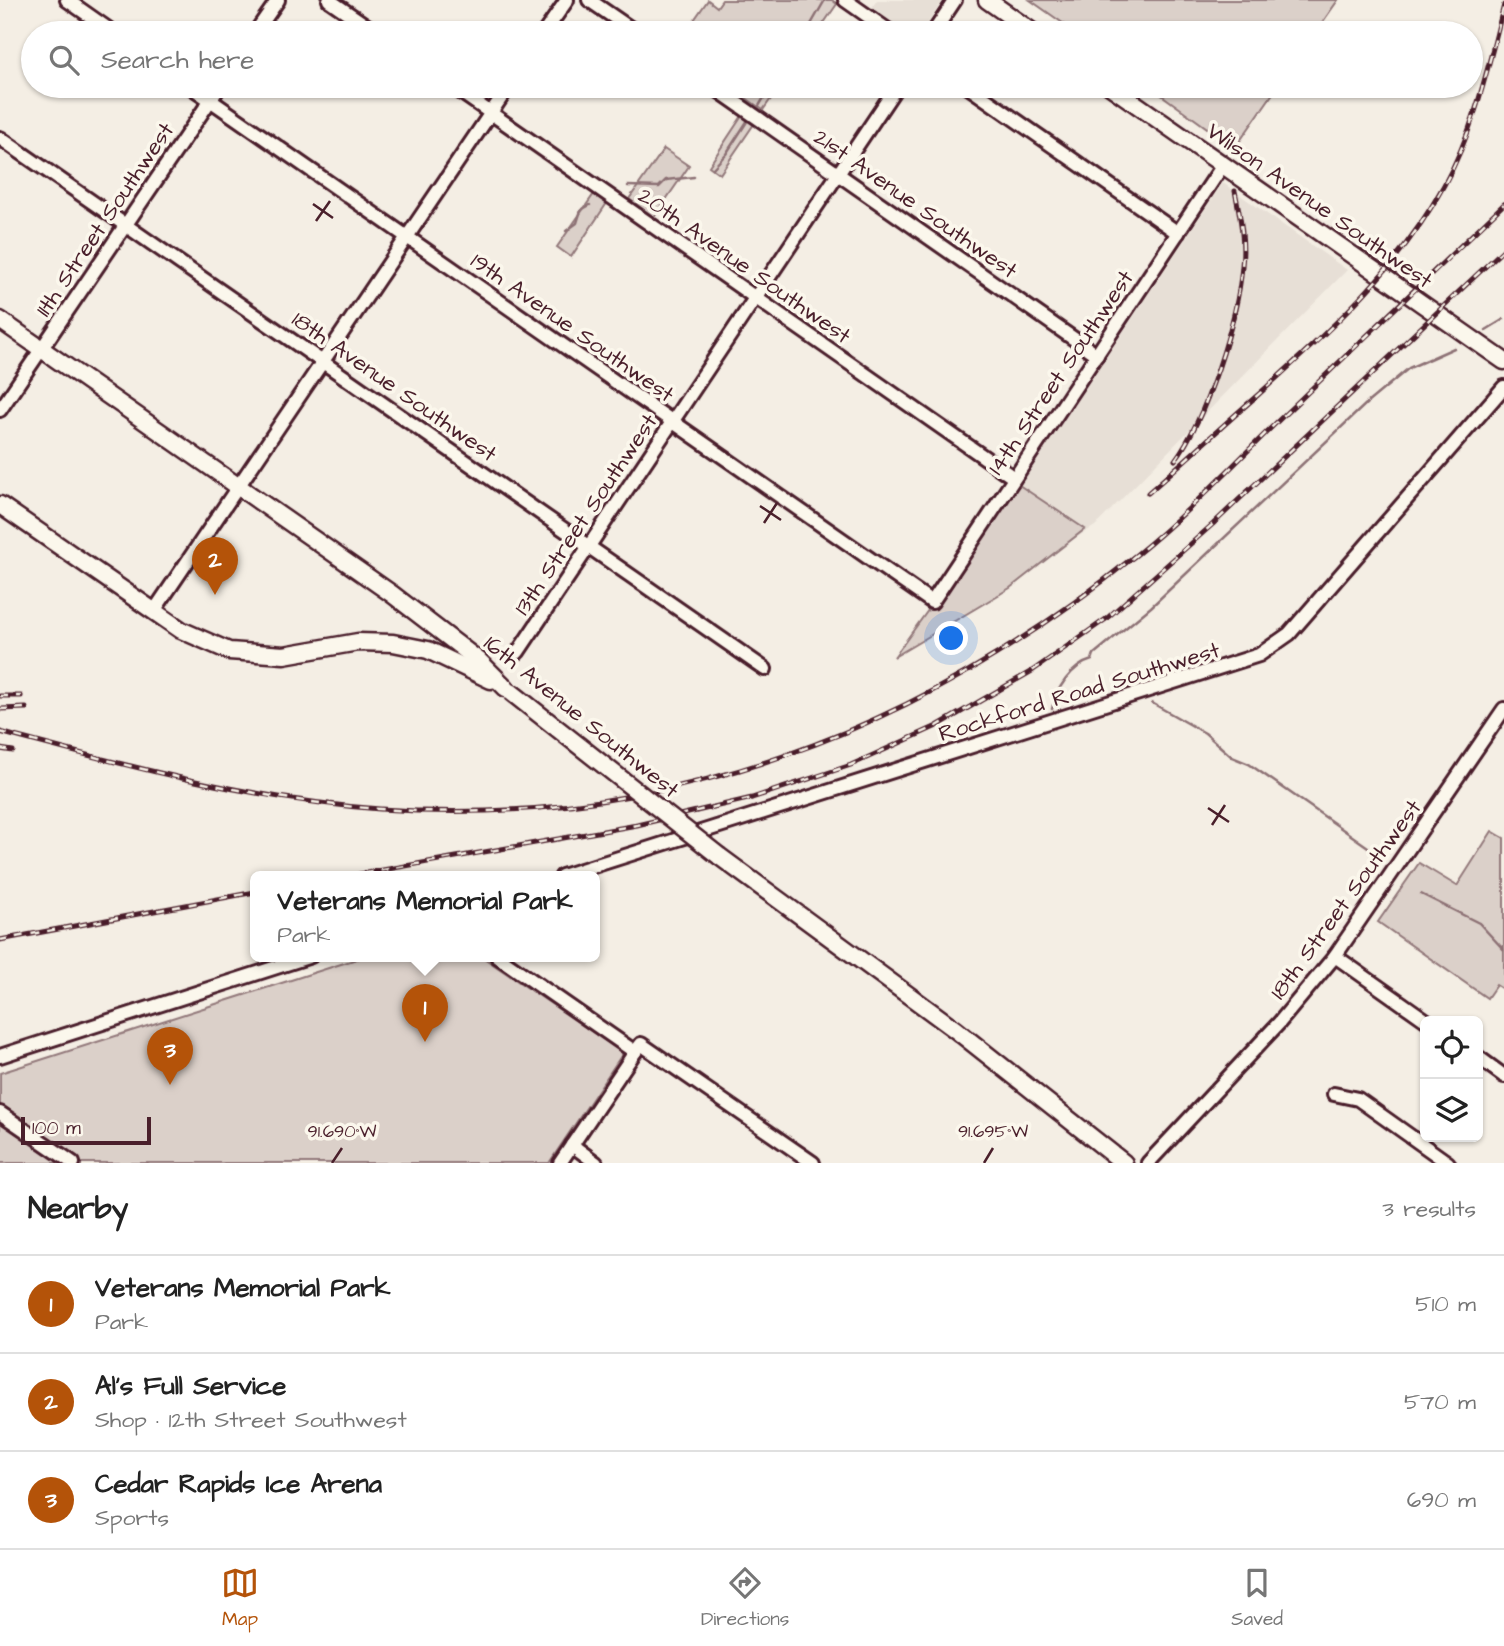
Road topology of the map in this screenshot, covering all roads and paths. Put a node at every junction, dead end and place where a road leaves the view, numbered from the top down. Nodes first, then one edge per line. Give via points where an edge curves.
1 (67, 0) edge
2 (278, 0) edge
3 (329, 0) edge
4 (567, 0) edge
5 (589, 0) edge
6 (845, 0) edge
7 (955, 0) edge
8 (987, 0) edge
9 (97, 21) edge
10 (263, 21) edge
11 (360, 21) edge
12 (552, 21) edge
13 (619, 21) edge
14 (875, 21) edge
15 (941, 21) edge
16 (1017, 21) edge
17 (207, 98) edge
18 (469, 98) edge
19 (501, 98) edge
20 (729, 98) edge
21 (889, 98) edge
22 (984, 98) edge
23 (1127, 98) edge
24 (210, 100) junction
25 (491, 113) junction
26 (0, 138) edge
27 (1223, 165) junction
28 (838, 174) junction
29 (125, 225) junction
30 (1178, 233) junction
31 (407, 237) junction
32 (755, 298) junction
33 (0, 320) edge
34 (41, 349) junction
35 (1097, 355) junction
36 (1504, 361) edge
37 (323, 362) junction
38 (1504, 387) edge
39 (0, 410) edge
40 (672, 421) junction
41 (1014, 478) junction
42 (239, 486) junction
43 (0, 505) edge
44 (589, 546) junction
45 (932, 602) joint
46 (154, 611) junction
47 (517, 652) dead end
48 (765, 669) dead end
49 (508, 690) junction
50 (1504, 709) edge
51 (578, 871) edge
52 (1335, 956) junction
53 (291, 962) edge
54 (506, 962) edge
55 (1420, 1016) edge
56 (635, 1052) junction
57 (0, 1056) edge
58 (1483, 1061) edge
59 (1504, 1076) edge
60 (1334, 1094) dead end
61 (0, 1113) edge
62 (572, 1145) junction
63 (73, 1163) edge
64 (560, 1163) edge
65 (596, 1163) edge
66 (813, 1163) edge
67 (1125, 1163) edge
68 (1147, 1163) edge
69 (1448, 1163) edge

1 - 9 street
2 - 10 street
3 - 11 street
4 - 12 street
5 - 13 street
6 - 14 street
7 - 15 street
8 - 16 main road
17 - 24 street, 19th Avenue Southwest
18 - 25 street, 20th Avenue Southwest
19 - 25 street
20 - 28 street, 21st Avenue Southwest
21 - 28 street, 13th Street Southwest
22 - 30 street
23 - 27 main road, Wilson Avenue Southwest
24 - 29 street, 11th Street Southwest
24 - 31 street, 19th Avenue Southwest
25 - 31 street
25 - 32 street, 20th Avenue Southwest
26 - 29 street, 18th Avenue Southwest
27 - 30 street, 14th Street Southwest
27 - 36 main road, Wilson Avenue Southwest
28 - 32 street, 13th Street Southwest
28 - 35 street, 21st Avenue Southwest
29 - 34 street, 11th Street Southwest
29 - 37 street, 18th Avenue Southwest
30 - 35 street, 14th Street Southwest
31 - 37 street
31 - 40 street, 19th Avenue Southwest
32 - 40 street, 13th Street Southwest
32 - 41 street, 20th Avenue Southwest
33 - 34 main road, 16th Avenue Southwest
34 - 39 street, 11th Street Southwest
34 - 42 main road, 16th Avenue Southwest
35 - 41 street, 14th Street Southwest
37 - 42 street
37 - 44 street, 18th Avenue Southwest
38 - 51 street, Rockford Road Southwest via 1289,634 1259,655
40 - 44 street, 13th Street Southwest
40 - 45 street, 19th Avenue Southwest
41 - 45 street, 14th Street Southwest
42 - 46 street
42 - 49 main road, 16th Avenue Southwest via 444,632
43 - 46 main road
44 - 47 street, 13th Street Southwest
44 - 48 street, 18th Avenue Southwest
46 - 49 main road via 181,630 229,651 284,655 358,642 393,643 428,650
49 - 67 main road, 16th Avenue Southwest, bridge
50 - 52 street, 18th Street Southwest
52 - 55 street
52 - 68 street, 18th Street Southwest via 1279,1023
53 - 57 street
54 - 56 street
56 - 62 street
56 - 66 street via 641,1044
58 - 59 street
60 - 69 street via 1358,1099
61 - 63 street
62 - 64 street
62 - 65 street

